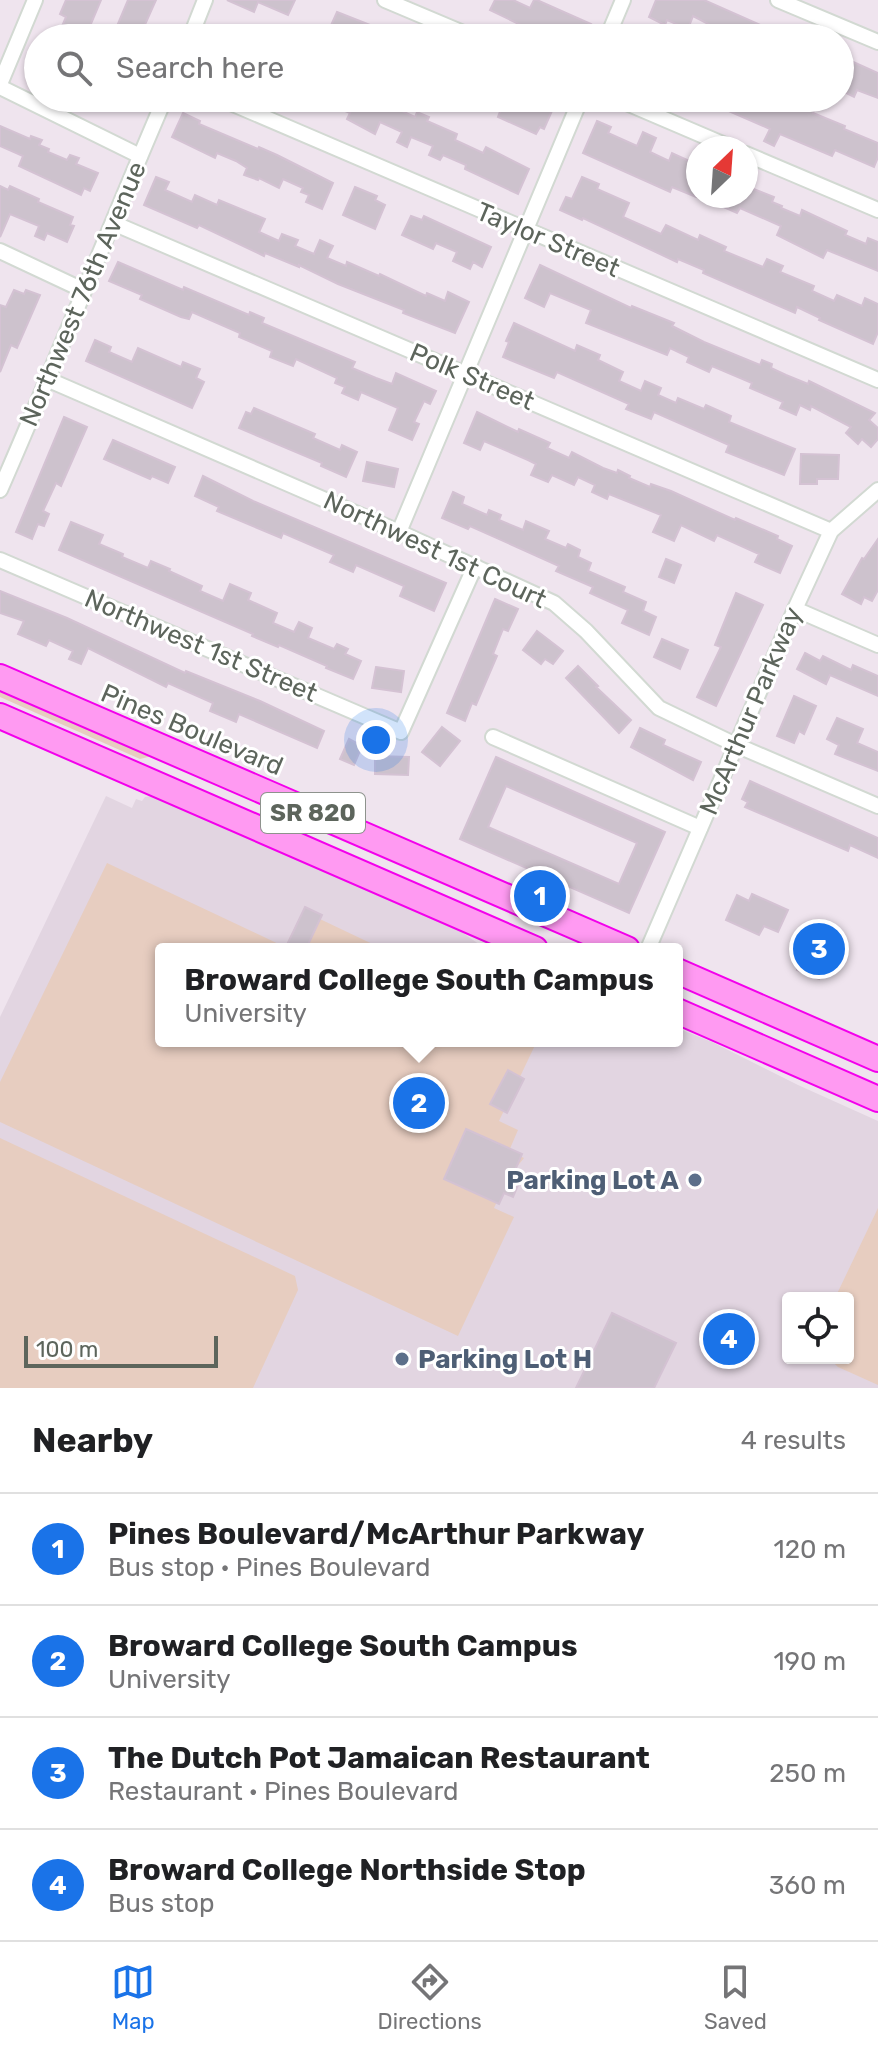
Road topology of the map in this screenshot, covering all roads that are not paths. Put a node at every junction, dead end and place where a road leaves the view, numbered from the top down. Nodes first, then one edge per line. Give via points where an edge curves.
1 (35, 0) edge
2 (205, 0) edge
3 (385, 0) edge
4 (623, 0) edge
5 (778, 0) edge
6 (25, 24) edge
7 (196, 24) edge
8 (442, 24) edge
9 (613, 24) edge
10 (835, 24) edge
11 (24, 27) edge
12 (854, 32) edge
13 (878, 42) edge
14 (0, 85) edge
15 (24, 97) edge
16 (53, 112) edge
17 (159, 112) edge
18 (251, 112) edge
19 (575, 112) edge
20 (648, 112) edge
21 (704, 136) edge
22 (140, 156) junction
23 (758, 159) edge
24 (878, 210) edge
25 (113, 223) junction
26 (526, 231) junction
27 (0, 251) edge
28 (83, 290) junction
29 (466, 375) junction
30 (49, 380) junction
31 (878, 380) edge
32 (0, 490) edge
33 (878, 490) edge
34 (831, 531) junction
35 (399, 532) junction
36 (0, 560) edge
37 (475, 566) junction
38 (795, 609) junction
39 (878, 645) edge
40 (0, 677) edge
41 (0, 716) edge
42 (493, 737) dead end
43 (736, 745) junction
44 (878, 806) edge
45 (700, 828) junction
46 (521, 943) edge
47 (613, 943) edge
48 (651, 943) edge
49 (683, 974) edge
50 (683, 1014) edge
51 (878, 1059) edge
52 (878, 1099) edge

1 - 6 street
2 - 7 street
3 - 8 street
4 - 9 street
5 - 10 street
11 - 14 street
12 - 13 street
14 - 15 street
16 - 22 street
17 - 22 street, Northwest 76th Avenue
18 - 26 street, Taylor Street
19 - 26 street
20 - 21 street
22 - 25 street, Northwest 76th Avenue
23 - 24 street
25 - 28 street, Northwest 76th Avenue
25 - 29 street, Polk Street
26 - 29 street
26 - 31 street, Taylor Street
27 - 28 street
28 - 30 street, Northwest 76th Avenue
29 - 34 street, Polk Street
29 - 35 street
30 - 32 street, Northwest 76th Avenue
30 - 35 street, Northwest 1st Court
33 - 34 street, McArthur Parkway
34 - 38 street, McArthur Parkway
35 - 37 street, Northwest 1st Court
36 - 37 street, Northwest 1st Street via 401,732
37 - 43 street, Northwest 1st Court via 554,603 659,708
38 - 39 street
38 - 43 street, McArthur Parkway
40 - 47 highway, Pines Boulevard / SR 820
41 - 46 highway, SR 820
42 - 45 street
43 - 44 street, Northwest 1st Court
43 - 45 street, McArthur Parkway
45 - 48 street, McArthur Parkway
49 - 51 highway
50 - 52 highway

